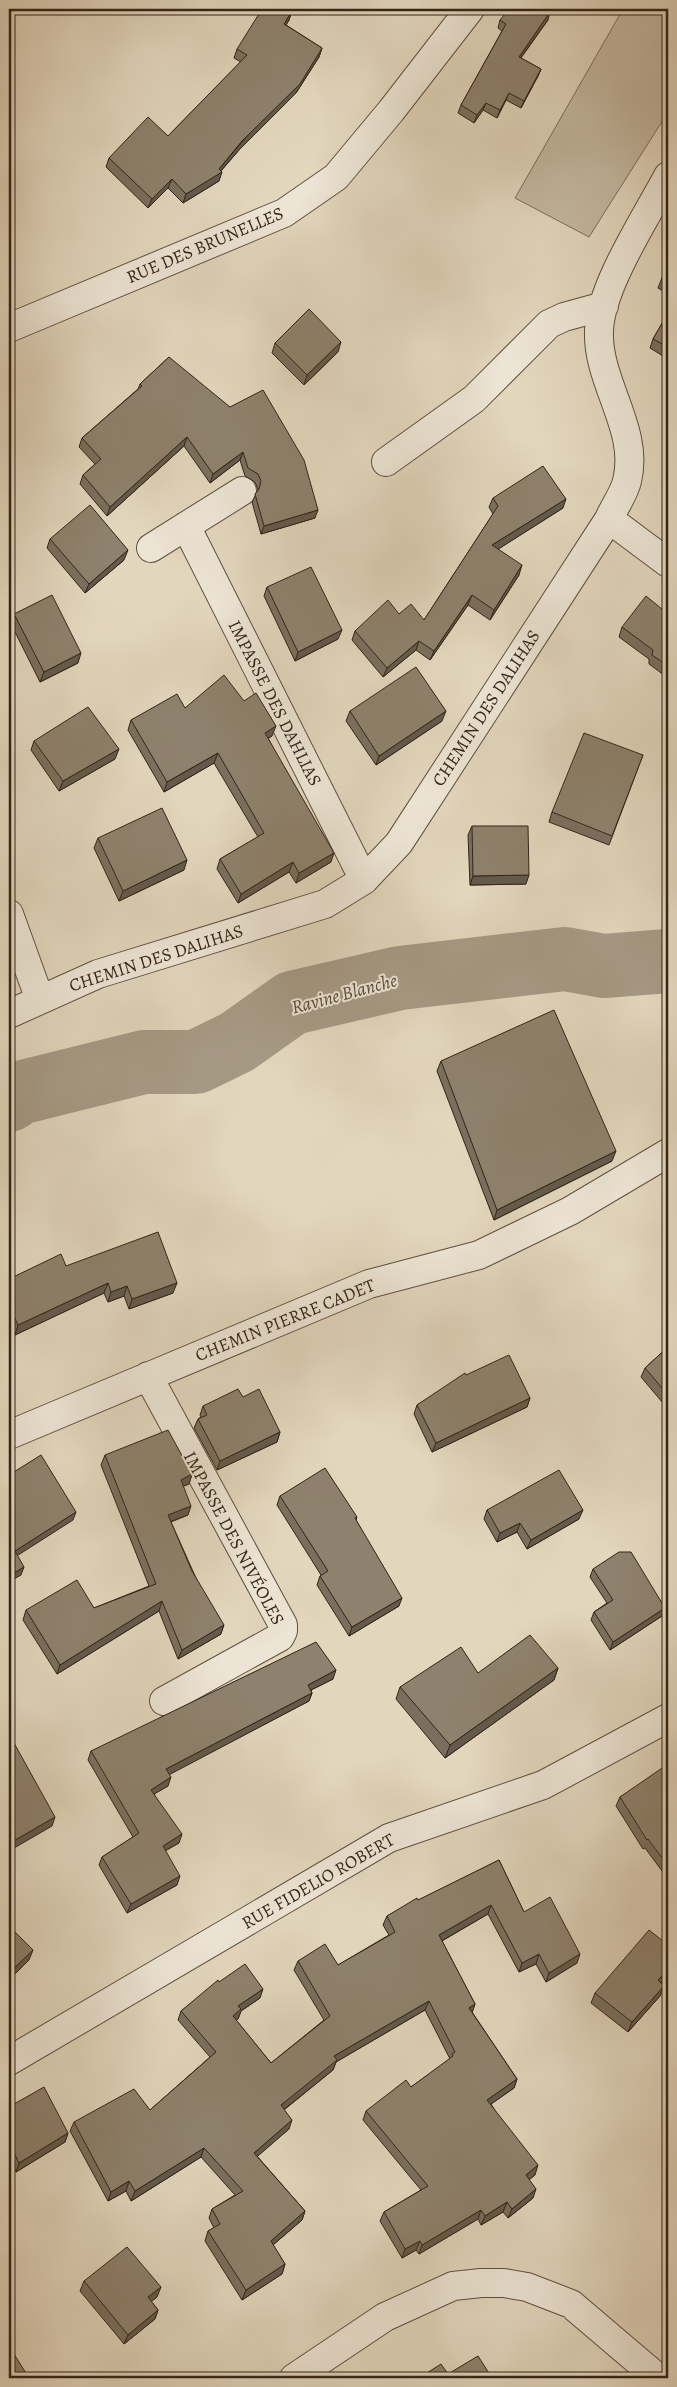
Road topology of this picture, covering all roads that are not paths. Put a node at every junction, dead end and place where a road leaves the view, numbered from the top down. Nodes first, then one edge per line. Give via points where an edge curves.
1 (470, 9) edge
2 (668, 176) edge
3 (604, 306) junction
4 (9, 328) edge
5 (386, 462) dead end
6 (242, 491) dead end
7 (608, 519) junction
8 (186, 526) junction
9 (151, 548) dead end
10 (668, 563) edge
11 (364, 880) junction
12 (9, 914) edge
13 (40, 1000) junction
14 (9, 1014) edge
15 (668, 1153) edge
16 (148, 1376) junction
17 (16, 1426) edge
18 (164, 1701) dead end
19 (668, 1718) edge
20 (9, 2061) edge
21 (294, 2378) edge
22 (658, 2378) edge

1 - 4 street, RUE DES BRUNELLES via 392,111 336,176 284,213
2 - 3 street, CHEMIN DES DALIHAS via 607,291
3 - 5 street via 549,324 474,399
3 - 7 street, CHEMIN DES DALIHAS via 599,330 601,362 629,445 627,482
6 - 8 street
7 - 10 street
7 - 11 street, CHEMIN DES DALIHAS via 399,843
8 - 9 street
8 - 11 street, IMPASSE DES DAHLIAS
11 - 13 street, CHEMIN DES DALIHAS via 325,904 98,974
12 - 13 street
13 - 14 street, CHEMIN DES DALIHAS
15 - 16 street, CHEMIN PIERRE CADET via 570,1211 479,1256 369,1284
16 - 17 street, CHEMIN PIERRE CADET
16 - 18 street, IMPASSE DES NIVÉOLES via 283,1625 280,1637
19 - 20 street, RUE FIDELIO ROBERT via 543,1785 389,1838
21 - 22 street via 385,2317 453,2286 482,2282 527,2287 571,2304

